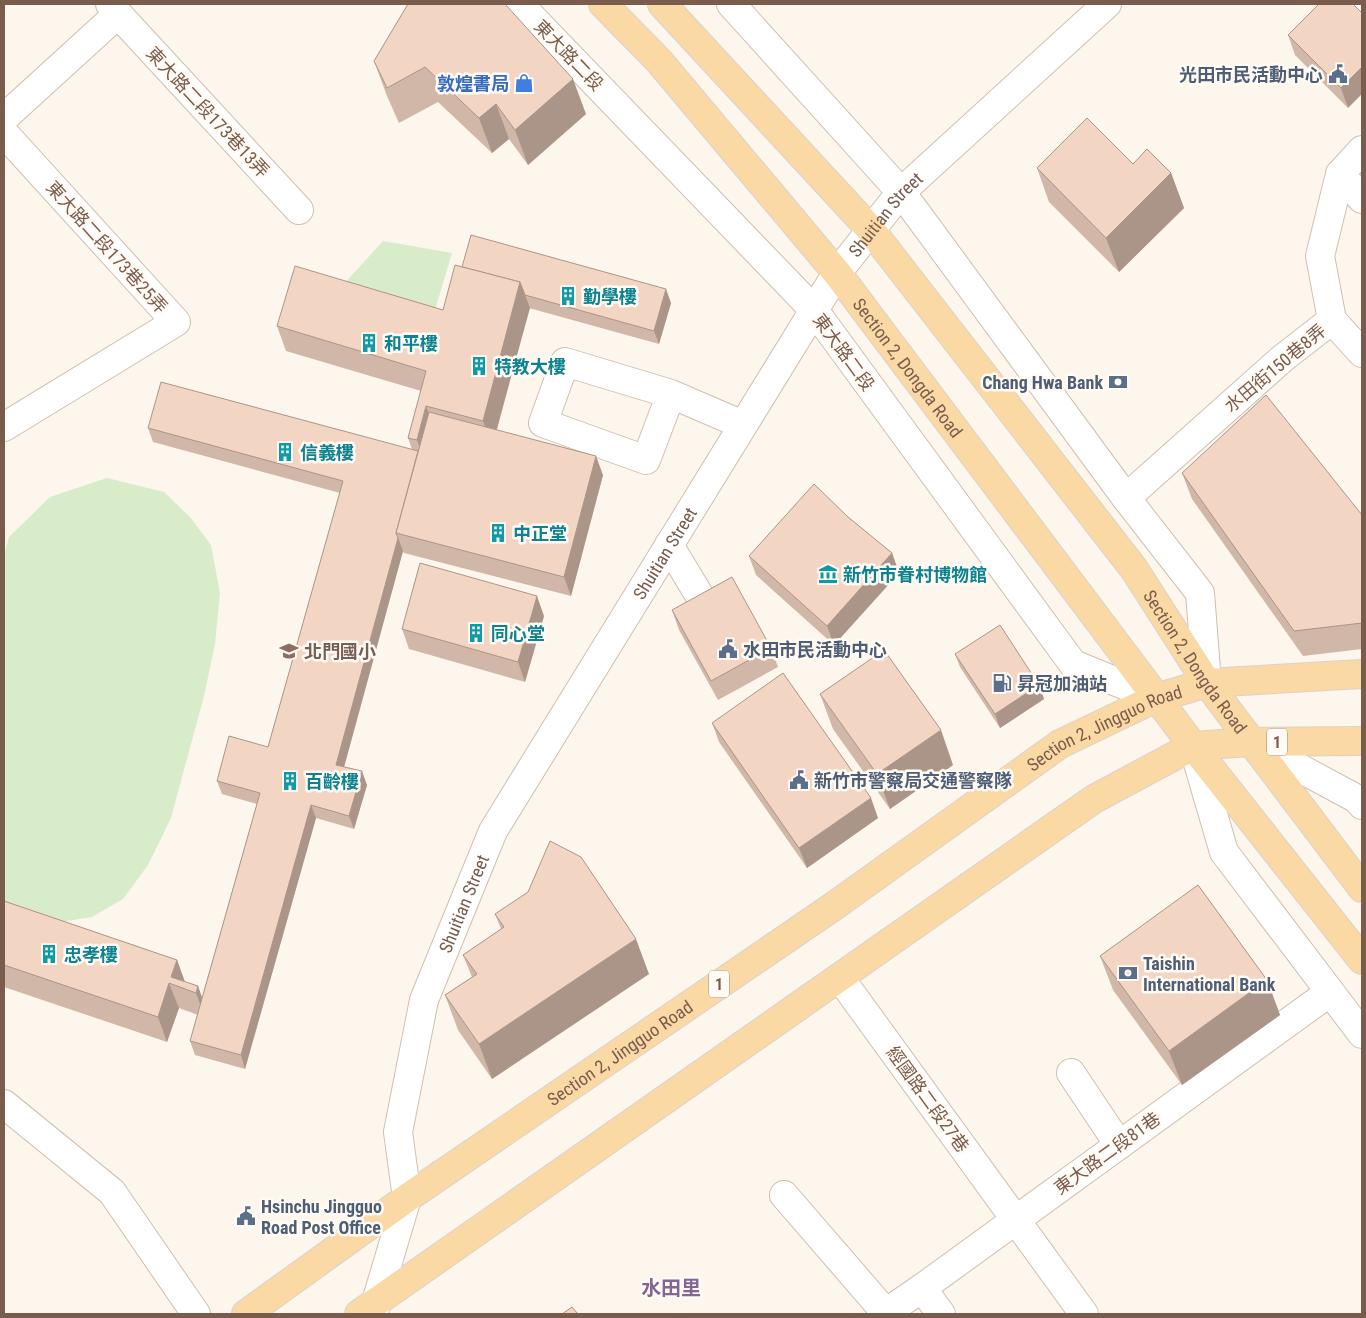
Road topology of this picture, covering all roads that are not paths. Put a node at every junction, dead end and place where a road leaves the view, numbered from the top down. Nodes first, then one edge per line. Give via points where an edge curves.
1 (519, 4) edge
2 (603, 4) edge
3 (662, 4) edge
4 (731, 4) edge
5 (1106, 4) edge
6 (1359, 4) edge
7 (1362, 7) edge
8 (114, 9) edge
9 (4, 118) edge
10 (4, 133) edge
11 (1362, 150) edge
12 (1340, 174) junction
13 (901, 192) junction
14 (1362, 199) edge
15 (299, 210) dead end
16 (870, 229) junction
17 (837, 273) junction
18 (814, 310) junction
19 (1332, 320) junction
20 (1362, 353) edge
21 (671, 394) junction
22 (743, 426) junction
23 (4, 427) edge
24 (1126, 498) junction
25 (669, 545) junction
26 (707, 608) edge
27 (1362, 674) edge
28 (1207, 683) junction
29 (1156, 698) junction
30 (1362, 741) edge
31 (1251, 742) junction
32 (1193, 746) junction
33 (1362, 805) edge
34 (1362, 888) edge
35 (1362, 960) edge
36 (840, 978) junction
37 (1330, 992) junction
38 (1362, 1034) edge
39 (1071, 1073) dead end
40 (4, 1104) edge
41 (1119, 1145) junction
42 (784, 1195) dead end
43 (407, 1198) junction
44 (1016, 1219) junction
45 (922, 1288) junction
46 (370, 1310) edge
47 (196, 1314) edge
48 (246, 1314) edge
49 (885, 1314) edge
50 (941, 1314) edge
51 (1084, 1314) edge

1 - 18 street, 東大路二段
2 - 17 main road, Section 2, Dongda Road via 659,60
3 - 16 main road, Section 2, Dongda Road
4 - 13 street
5 - 13 street, Shuitian Street
6 - 7 street
8 - 9 street
8 - 15 street, 東大路二段173巷13弄
10 - 23 street, 東大路二段173巷25弄 via 176,322
11 - 12 street, 水田街150巷8弄
12 - 14 street
12 - 19 street, 水田街150巷8弄 via 1320,256
13 - 16 street, Shuitian Street
13 - 24 street
16 - 17 street, Shuitian Street
16 - 28 main road, Section 2, Dongda Road via 1134,568
17 - 18 street, Shuitian Street
17 - 29 main road, Section 2, Dongda Road
18 - 22 street, Shuitian Street
18 - 29 street, 東大路二段 via 1073,664
19 - 20 street
19 - 24 street, 水田街150巷8弄 via 1283,358
21 - 21 street via 565,362 543,423 646,460
21 - 22 street
22 - 25 street, Shuitian Street
24 - 28 street via 1200,593
25 - 26 street
25 - 43 street, Shuitian Street via 493,831 424,1000 398,1132
27 - 28 main road, 1
28 - 29 main road, Section 2, Jingguo Road / 1
28 - 31 main road, Section 2, Dongda Road
29 - 32 main road, Section 2, Dongda Road
29 - 43 main road, Section 2, Jingguo Road / 1 via 1060,744 834,906
30 - 31 main road, 1
31 - 32 main road, 1
31 - 33 street, Section 2, Dongda Road via 1357,799
31 - 34 main road, Section 2, Dongda Road
32 - 35 main road, Section 2, Dongda Road
32 - 36 main road, 1 via 1094,799
32 - 37 street, Section 2, Dongda Road via 1224,852
36 - 44 street, 經國路二段27巷
36 - 46 main road, 1
37 - 38 street, Section 2, Dongda Road
37 - 41 street, 東大路二段81巷
39 - 41 street
40 - 47 street via 112,1192
41 - 44 street, 東大路二段81巷
42 - 49 street
43 - 46 street
43 - 48 main road, Section 2, Jingguo Road / 1
44 - 45 street, 東大路二段81巷
44 - 51 street, 經國路二段27巷
45 - 49 street, 東大路二段81巷
45 - 50 street

